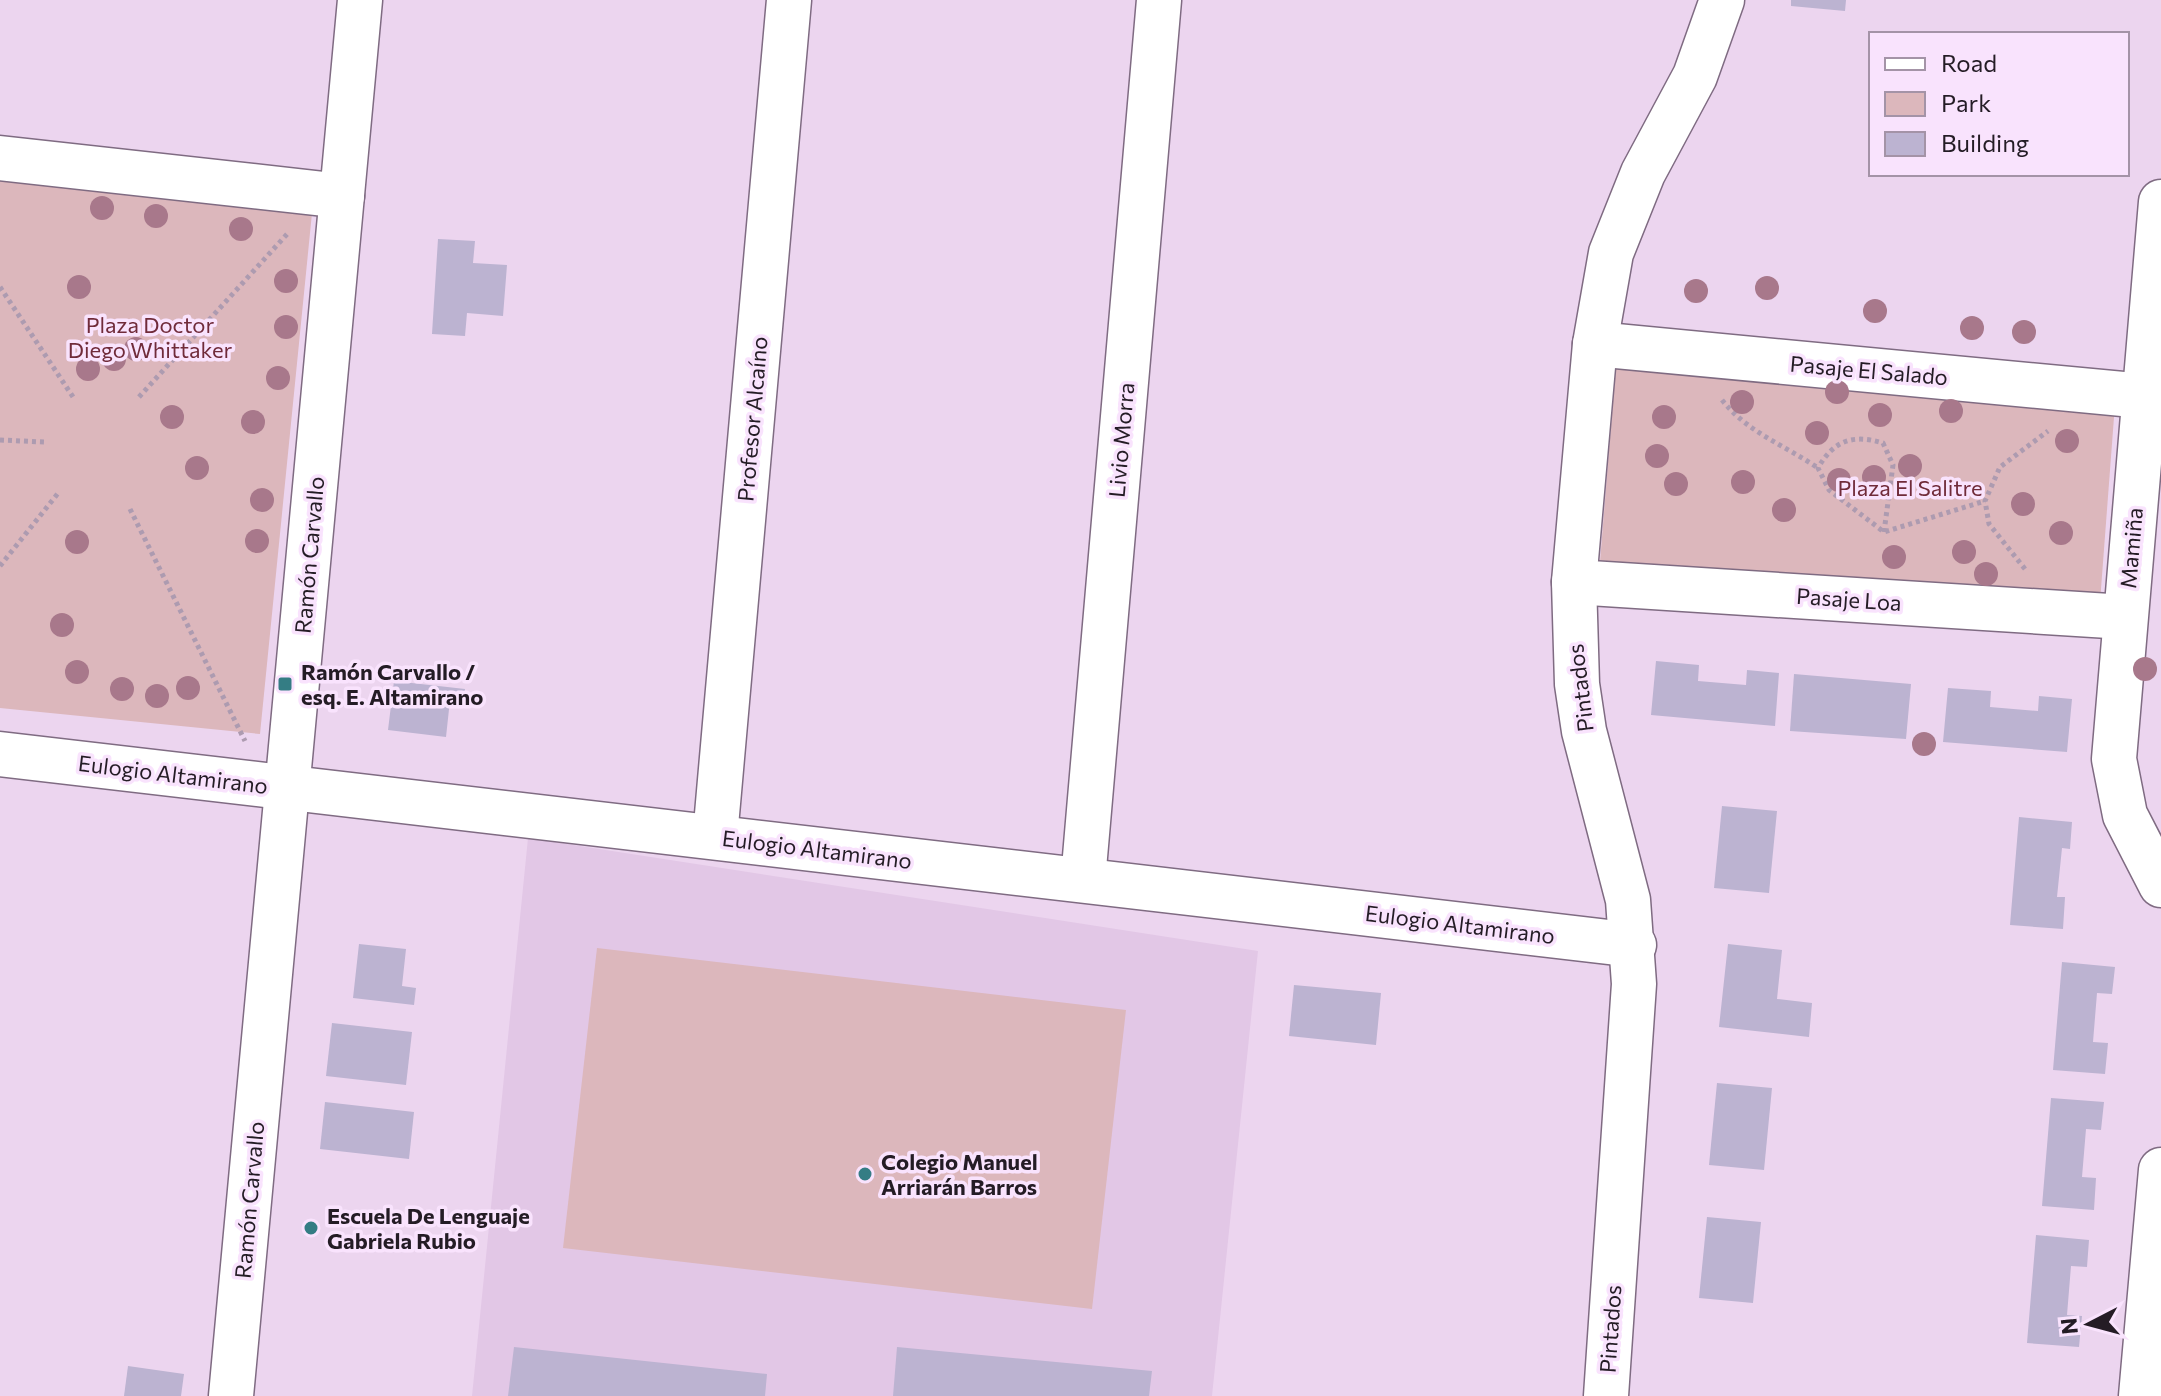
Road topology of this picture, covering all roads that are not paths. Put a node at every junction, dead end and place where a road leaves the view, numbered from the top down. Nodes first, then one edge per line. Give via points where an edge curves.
1 (360, 0) edge
2 (789, 0) edge
3 (1159, 0) edge
4 (1722, 0) edge
5 (0, 158) edge
6 (333, 195) junction
7 (2161, 202) edge
8 (1595, 344) junction
9 (2144, 396) junction
10 (1574, 582) junction
11 (2125, 617) junction
12 (0, 754) edge
13 (277, 786) junction
14 (715, 837) junction
15 (1083, 880) junction
16 (2161, 885) edge
17 (1634, 945) junction
18 (2161, 1170) edge
19 (231, 1396) edge
20 (1606, 1396) edge
21 (2141, 1396) edge

1 - 6 street, Ramón Carvallo
2 - 14 street, Profesor Alcaíno
3 - 15 street, Livio Morra
4 - 8 street, Pintados via 1695,76 1611,253
5 - 6 street
6 - 13 street, Ramón Carvallo
7 - 9 street, Mamiña
8 - 9 street, Pasaje El Salado
8 - 10 street, Pintados
9 - 11 street, Mamiña
10 - 11 street, Pasaje Loa
10 - 17 street, Pintados via 1584,731 1618,856
11 - 16 street, Mamiña via 2115,727 2118,790 2134,839
12 - 13 street, Eulogio Altamirano
13 - 14 street, Eulogio Altamirano
13 - 19 street, Ramón Carvallo
14 - 15 street, Eulogio Altamirano
15 - 17 street, Eulogio Altamirano
17 - 20 street, Pintados
18 - 21 street

